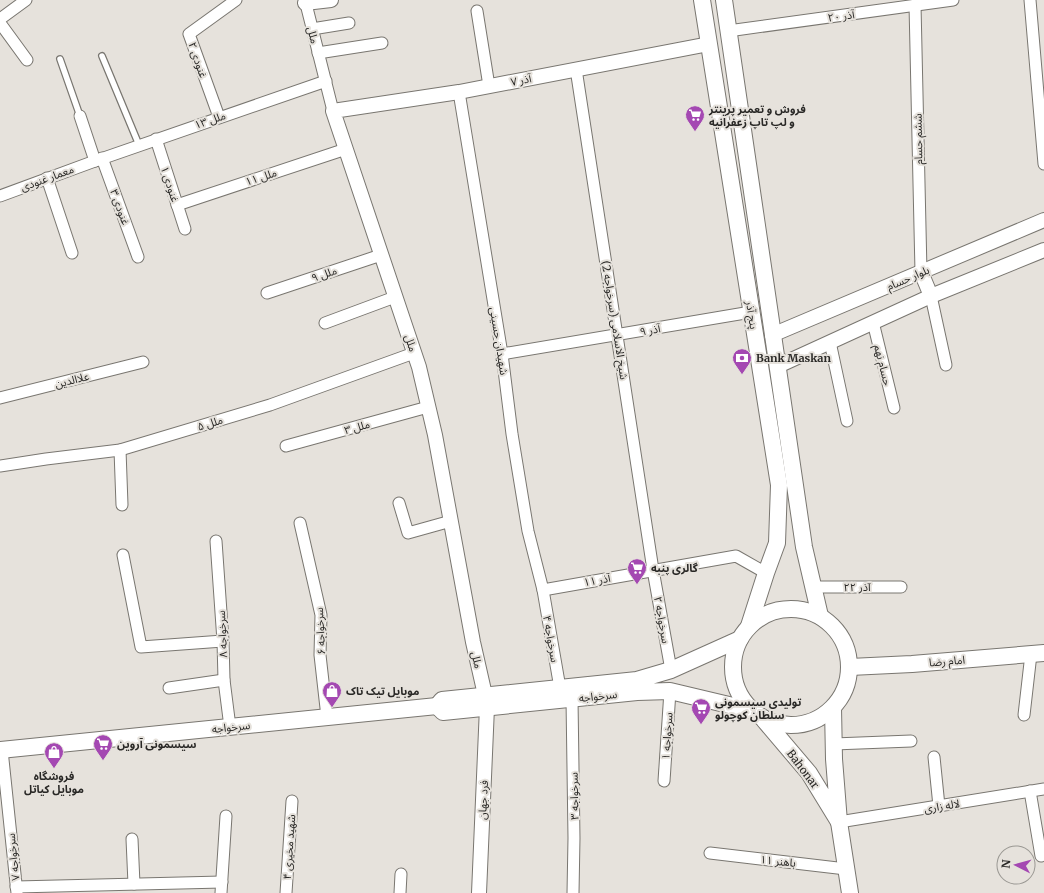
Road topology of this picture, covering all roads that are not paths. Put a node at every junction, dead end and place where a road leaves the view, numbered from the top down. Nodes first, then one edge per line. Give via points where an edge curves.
1 (26, 0) edge
2 (236, 0) edge
3 (331, 0) edge
4 (702, 0) edge
5 (724, 0) edge
6 (953, 0) edge
7 (1030, 0) edge
8 (305, 2) edge
9 (915, 5) junction
10 (477, 11) dead end
11 (0, 19) edge
12 (0, 23) edge
13 (350, 23) dead end
14 (312, 29) junction
15 (728, 31) junction
16 (382, 43) dead end
17 (709, 44) junction
18 (318, 52) junction
19 (102, 56) dead end
20 (60, 59) dead end
21 (27, 60) dead end
22 (576, 69) junction
23 (326, 81) junction
24 (489, 86) junction
25 (459, 92) junction
26 (333, 111) junction
27 (80, 116) joint
28 (219, 117) junction
29 (156, 139) junction
30 (139, 145) junction
31 (346, 149) junction
32 (98, 159) junction
33 (1044, 164) edge
34 (47, 178) junction
35 (1, 193) edge
36 (177, 205) junction
37 (1044, 220) edge
38 (184, 229) dead end
39 (1044, 250) edge
40 (72, 253) dead end
41 (381, 255) junction
42 (138, 257) dead end
43 (921, 272) junction
44 (267, 293) dead end
45 (931, 296) junction
46 (395, 297) junction
47 (751, 312) junction
48 (873, 322) junction
49 (325, 323) dead end
50 (772, 335) junction
51 (617, 336) junction
52 (830, 342) junction
53 (414, 353) junction
54 (502, 354) junction
55 (143, 362) dead end
56 (946, 365) dead end
57 (778, 366) junction
58 (0, 398) edge
59 (428, 407) junction
60 (894, 408) dead end
61 (847, 421) dead end
62 (286, 446) dead end
63 (120, 450) junction
64 (0, 466) edge
65 (399, 503) dead end
66 (122, 505) dead end
67 (451, 521) junction
68 (300, 523) dead end
69 (216, 541) dead end
70 (123, 555) dead end
71 (653, 570) junction
72 (766, 573) junction
73 (813, 587) junction
74 (901, 587) dead end
75 (542, 590) junction
76 (820, 616) junction
77 (745, 632) junction
78 (223, 641) junction
79 (1037, 654) edge
80 (850, 667) junction
81 (671, 670) junction
82 (224, 680) junction
83 (169, 688) dead end
84 (560, 688) junction
85 (670, 691) junction
86 (572, 699) junction
87 (486, 701) junction
88 (833, 708) junction
89 (757, 714) junction
90 (1024, 715) dead end
91 (327, 717) junction
92 (230, 727) junction
93 (911, 741) dead end
94 (834, 744) junction
95 (1, 750) edge
96 (934, 757) dead end
97 (664, 781) dead end
98 (1044, 789) edge
99 (1030, 791) junction
100 (292, 801) dead end
101 (939, 806) junction
102 (226, 816) dead end
103 (839, 822) junction
104 (132, 839) dead end
105 (710, 853) dead end
106 (1041, 856) dead end
107 (846, 869) junction
108 (401, 874) dead end
109 (134, 884) junction
110 (221, 888) edge
111 (87, 889) edge
112 (16, 890) edge
113 (286, 893) edge
114 (400, 893) edge
115 (479, 893) edge
116 (573, 893) edge
117 (850, 893) edge

1 - 11 street
2 - 28 street, ۲ غنودی via 189,34
3 - 8 street
4 - 17 main road, پنج آذر
5 - 15 main road, پنج آذر
6 - 9 street, ۲۰ آذر
7 - 33 street
8 - 14 street, ملل
9 - 15 street, ۲۰ آذر
9 - 43 street, ششم حسام
10 - 24 street
12 - 21 street
13 - 14 street
14 - 18 street, ملل
15 - 50 main road, پنج آذر
16 - 18 street
17 - 22 street, آذر ۷
17 - 47 main road, پنج آذر
18 - 23 street, ملل
19 - 30 lane
20 - 27 lane
22 - 24 street, آذر ۷
22 - 51 street, شیخ الاسلامی (سرخواجه 2)
23 - 26 street, ملل
23 - 28 street, ملل ۱۳
24 - 25 street, آذر ۷
25 - 26 street, آذر ۷
25 - 54 street, شهیدان حسینی
26 - 31 street, ملل
27 - 32 street, ۳ غنودی
28 - 29 street, ملل ۱۳
29 - 30 street, ملل ۱۳
29 - 36 street, ۱ غنودی
30 - 32 street, ملل ۱۳
31 - 36 street, ۱۱ ملل
31 - 41 street, ملل
32 - 34 street, معمار غنودی
32 - 42 street, ۳ غنودی
34 - 35 street, معمار غنودی
34 - 40 street
36 - 38 street, ۱ غنودی
37 - 43 street, بلوار حسام
39 - 45 street
41 - 44 street, ملل ۹
41 - 46 street, ملل
43 - 45 street
43 - 50 street, بلوار حسام
45 - 48 street
45 - 56 street
46 - 49 street
46 - 53 street, ملل
47 - 51 street, ۹ آذر
47 - 72 main road, پنج آذر via 779,485 777,543
48 - 52 street
48 - 60 street, حسام نهم
50 - 57 main road, پنج آذر
51 - 54 street, ۹ آذر
51 - 71 street, شیخ الاسلامی (سرخواجه 2)
52 - 57 street
52 - 61 street
53 - 59 street, ملل
53 - 63 street, ملل ۵ via 270,406
54 - 75 street, شهیدان حسینی via 528,531
55 - 58 street, علاالدین
57 - 73 main road, پنج آذر via 804,547
59 - 62 street, ملل ۳
59 - 67 street, ملل
63 - 64 street, ملل ۵
63 - 66 street
65 - 67 street via 408,533
67 - 87 street, ملل
68 - 91 street, سرخواجه ۶ via 321,615 320,655
69 - 78 street, ۸ سرخواجه
70 - 78 street via 141,647
71 - 72 street, آذر ۱۱ via 736,556
71 - 75 street, آذر ۱۱
71 - 81 street, سرخواجه ۲
72 - 77 main road, پنج آذر
73 - 74 street, ۲۲ آذر
73 - 76 main road, پنج آذر
75 - 84 street, سرخواجه ۴
76 - 77 main road via 806,610 775,611 761,617
76 - 80 main road via 832,625 842,638 848,652
77 - 81 main road, سرخواجه
77 - 89 main road via 734,653 735,683 741,698
78 - 82 street, ۸ سرخواجه
79 - 80 main road, امام رضا
79 - 90 street
80 - 88 main road via 848,682
81 - 84 main road, سرخواجه via 637,680
82 - 83 street
82 - 92 street, ۸ سرخواجه
84 - 87 main road, سرخواجه
85 - 86 main road, سرخواجه
85 - 89 main road, سرخواجه
85 - 97 street, سرخواجه ۱
86 - 87 main road, سرخواجه
86 - 116 street, سرخواجه ۳
87 - 91 main road, سرخواجه
87 - 115 street, فرد جهان
88 - 89 main road via 821,718 807,724 792,726 777,724
88 - 94 main road, Bahonar
89 - 103 main road, Bahonar via 809,773
91 - 92 main road, سرخواجه
92 - 95 main road, سرخواجه
93 - 94 street
94 - 103 main road, Bahonar
95 - 112 street, سرخواجه ۷
96 - 101 street
98 - 99 street, لاله زاری
99 - 101 street, لاله زاری
99 - 106 street
100 - 113 street, ۴ شهید مخیری
101 - 103 street, لاله زاری
102 - 110 street
103 - 107 main road, Bahonar
104 - 109 street
105 - 107 street, باهنر ۱۱
107 - 117 main road, Bahonar
108 - 114 street
109 - 110 street
109 - 111 street
111 - 112 street

